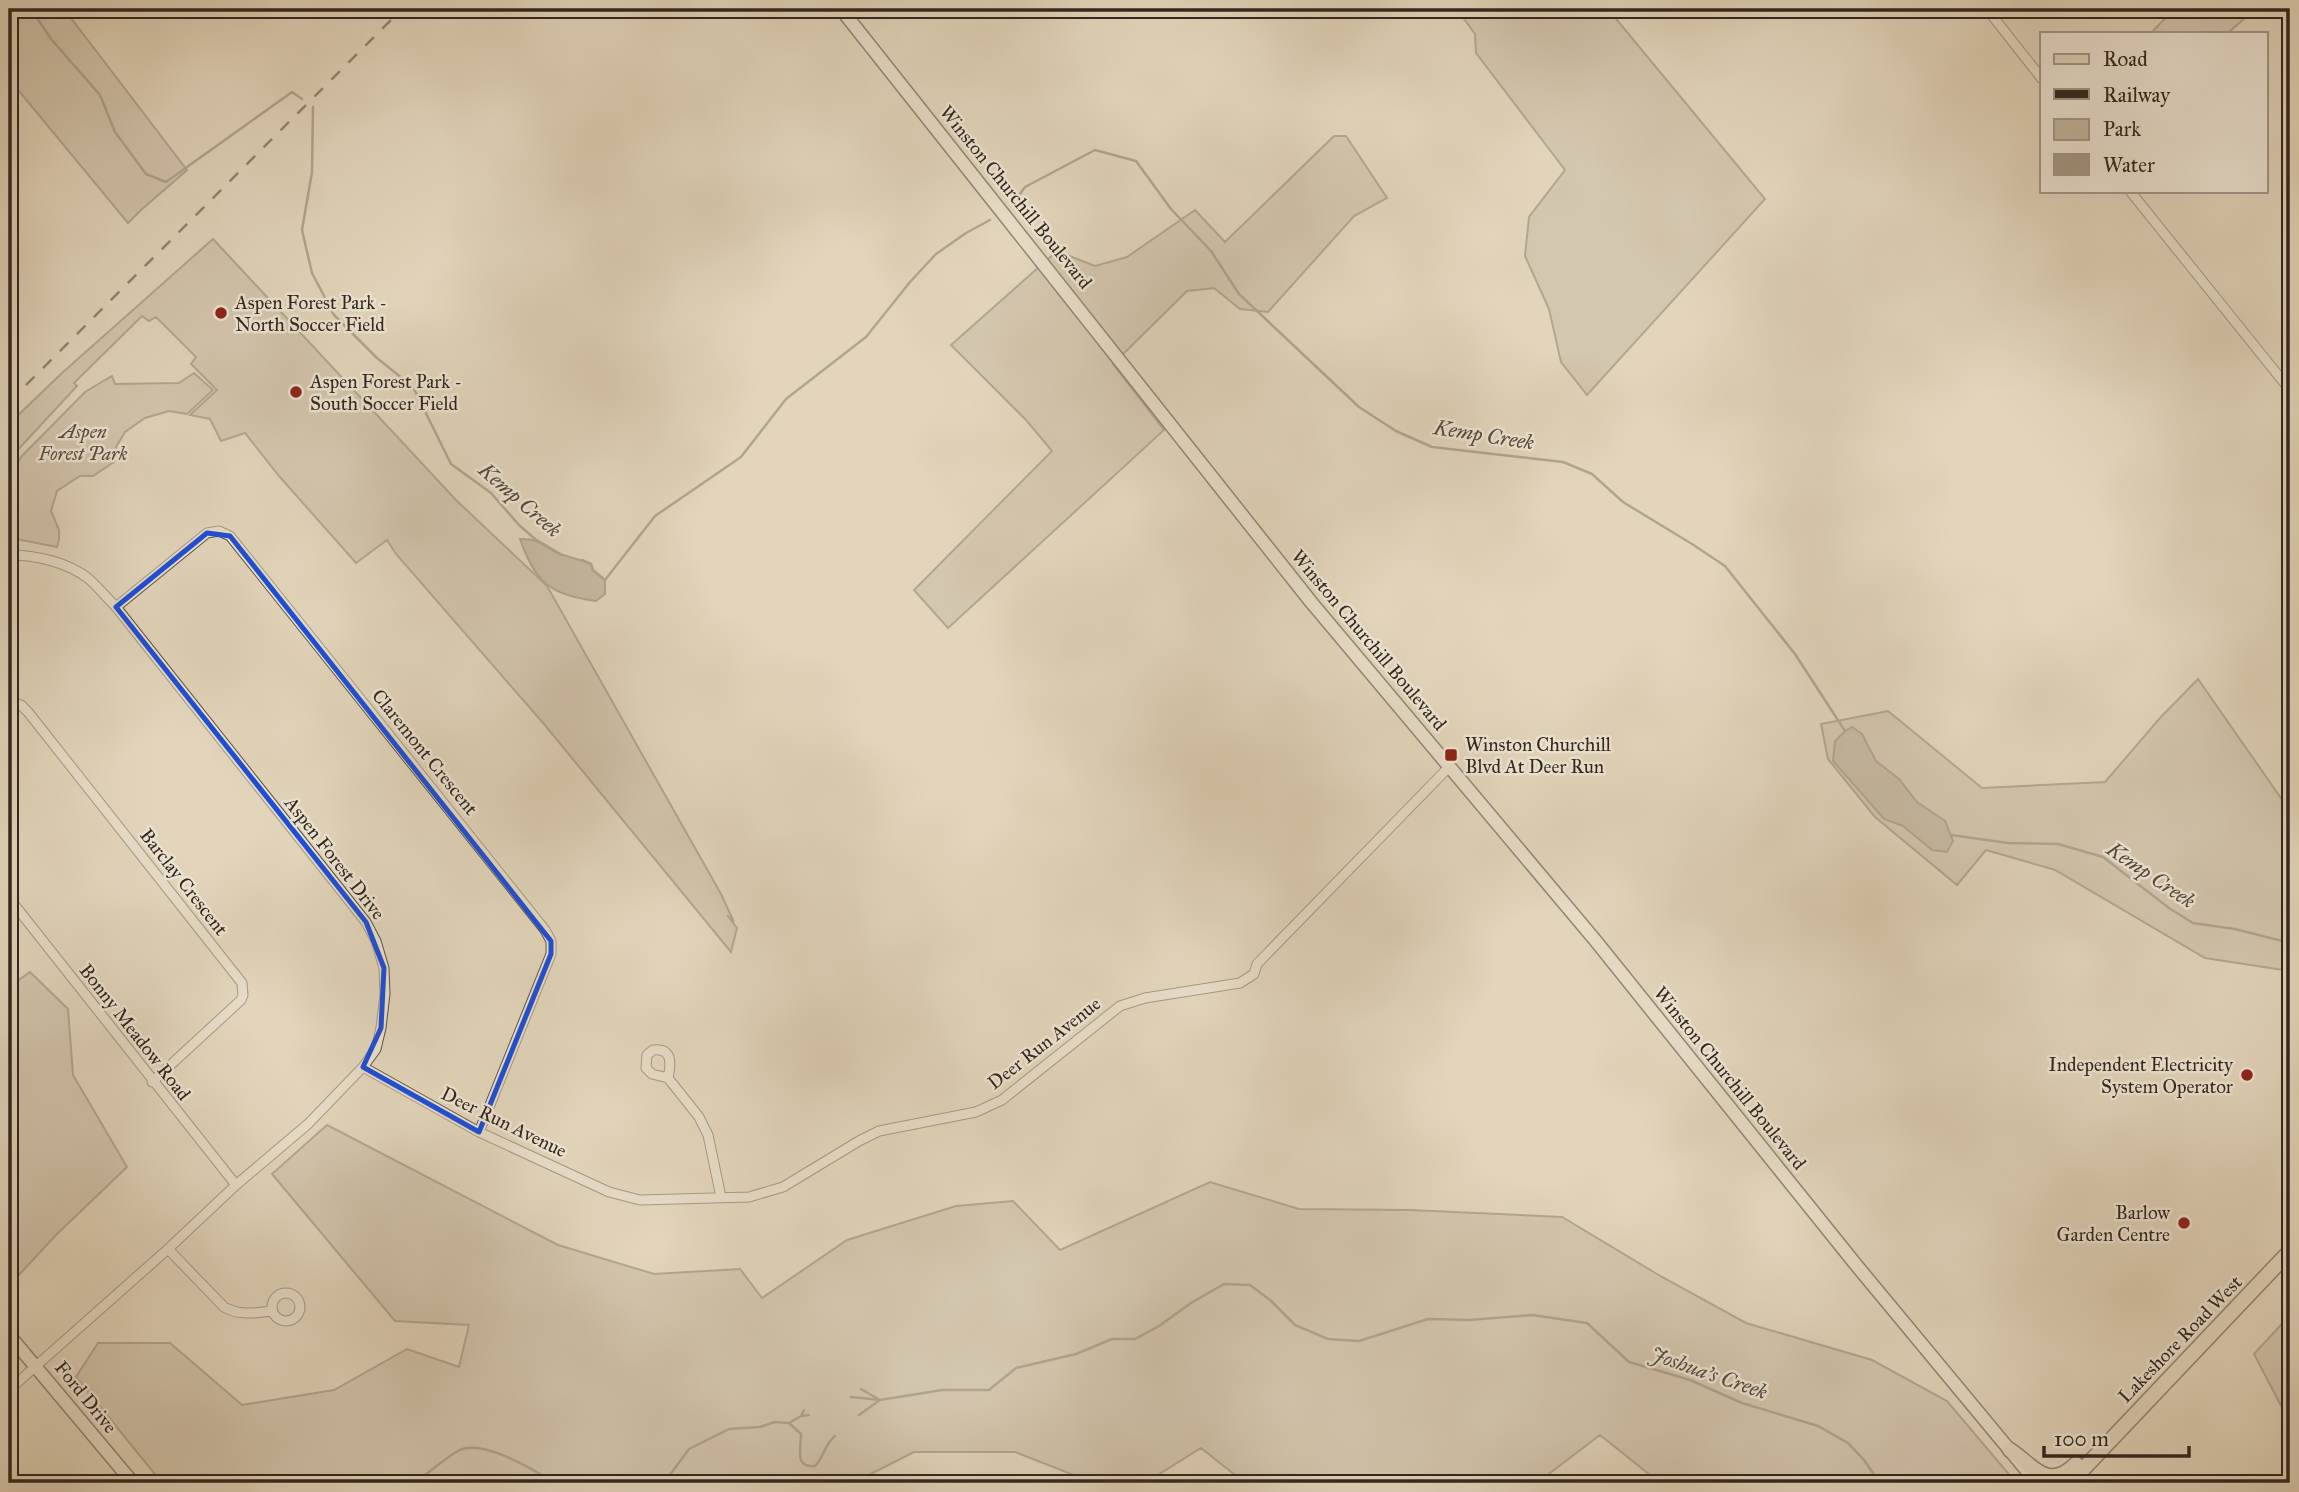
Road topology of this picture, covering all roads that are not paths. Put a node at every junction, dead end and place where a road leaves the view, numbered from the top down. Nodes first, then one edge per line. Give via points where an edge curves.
1 (841, 9) edge
2 (1987, 9) edge
3 (2040, 76) edge
4 (2131, 192) edge
5 (2290, 390) edge
6 (9, 555) edge
7 (116, 607) junction
8 (9, 701) edge
9 (1449, 767) junction
10 (9, 898) edge
11 (363, 1067) junction
12 (668, 1078) dead end
13 (152, 1082) junction
14 (479, 1132) junction
15 (236, 1185) junction
16 (721, 1197) junction
17 (168, 1248) junction
18 (2290, 1251) edge
19 (272, 1311) dead end
20 (9, 1335) edge
21 (36, 1366) junction
22 (9, 1391) edge
23 (2106, 1444) junction
24 (2010, 1450) junction
25 (133, 1483) edge
26 (2037, 1483) edge
27 (2070, 1483) edge

1 - 9 main road, Winston Churchill Boulevard via 1311,602
2 - 3 street
4 - 5 street
6 - 7 street, Aspen Forest Drive via 64,565 88,578
7 - 11 street, Aspen Forest Drive via 366,922 384,968 386,993 376,1049
7 - 14 street, Claremont Crescent via 207,533 219,531 230,536 545,930 551,954
8 - 13 street, Barclay Crescent via 28,712 242,983 241,1000
9 - 16 street, Deer Run Avenue via 1257,964 1254,974 1240,983 1121,1006 1002,1100 976,1112 880,1131 766,1193
9 - 24 main road, Winston Churchill Boulevard
10 - 13 street, Bonny Meadow Road
11 - 14 street, Deer Run Avenue
11 - 15 street, Aspen Forest Drive via 308,1124
12 - 16 street via 708,1136
13 - 15 street, Bonny Meadow Road
14 - 16 street, Deer Run Avenue via 627,1198
15 - 17 street, Aspen Forest Drive
17 - 19 street via 224,1307 243,1314
17 - 21 street, Aspen Forest Drive
18 - 23 main road, Lakeshore Road West
20 - 21 main road, Ford Drive
21 - 22 street, Aspen Forest Drive
21 - 25 main road, Ford Drive
23 - 24 main road via 2096,1442 2065,1474 2056,1477 2032,1471
23 - 27 main road, Lakeshore Road West
24 - 26 main road, Winston Churchill Boulevard

